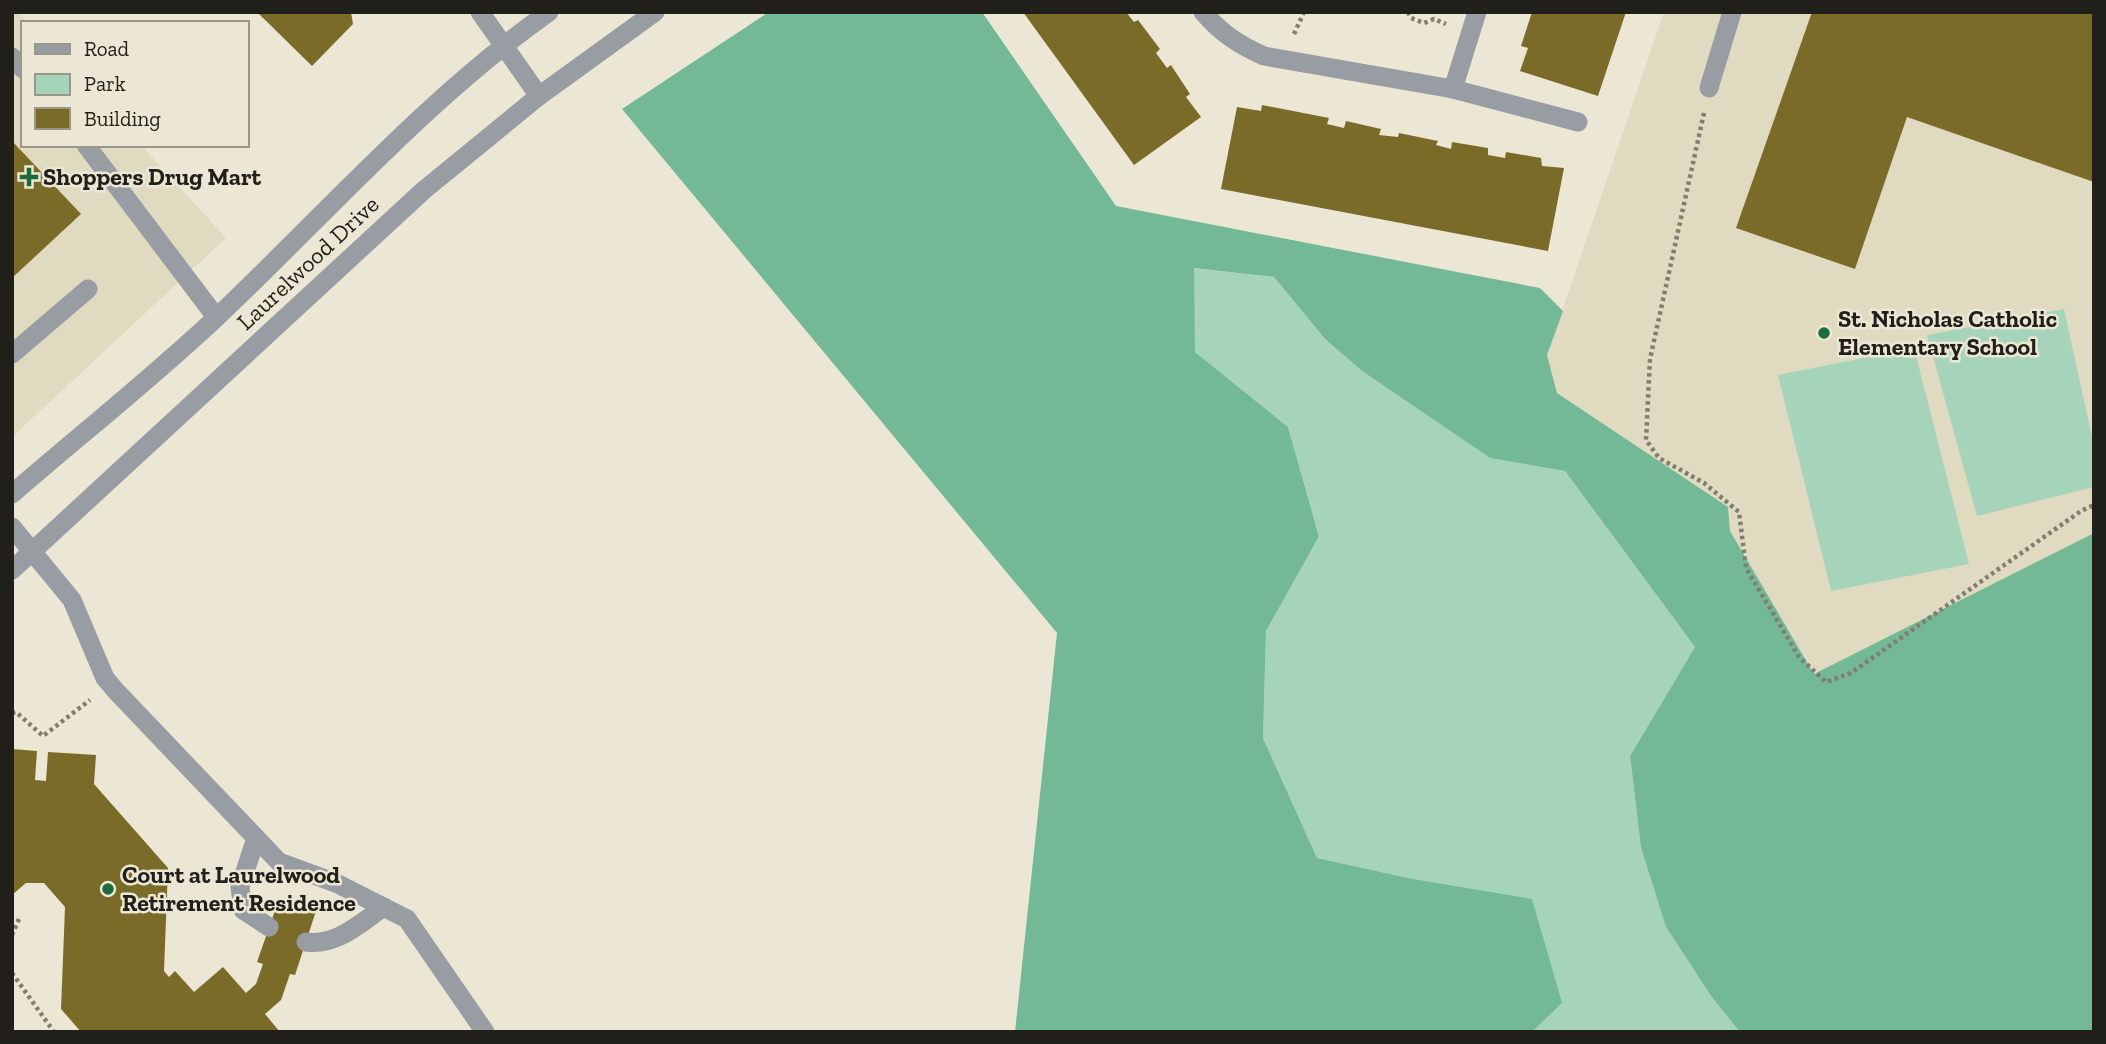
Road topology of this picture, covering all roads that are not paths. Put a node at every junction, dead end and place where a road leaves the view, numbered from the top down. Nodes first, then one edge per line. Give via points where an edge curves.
1 (480, 12) edge
2 (549, 12) edge
3 (655, 12) edge
4 (1203, 12) edge
5 (1477, 12) edge
6 (1732, 12) edge
7 (504, 44) junction
8 (1709, 88) road end
9 (1453, 89) junction
10 (538, 96) junction
11 (1578, 122) dead end
12 (88, 147) edge
13 (88, 289) dead end
14 (216, 317) junction
15 (12, 354) edge
16 (12, 494) edge
17 (12, 527) edge
18 (32, 551) junction
19 (12, 570) edge
20 (256, 838) junction
21 (384, 906) junction
22 (269, 927) dead end
23 (306, 942) dead end
24 (485, 1032) edge

1 - 7 street
2 - 7 street, Laurelwood Drive
3 - 10 street, Laurelwood Drive
4 - 9 street via 1238,45 1264,56
5 - 9 street
6 - 8 street
7 - 10 street
7 - 14 street, Laurelwood Drive via 360,173
9 - 11 street
10 - 18 street, Laurelwood Drive via 424,190
12 - 14 street
13 - 15 street
14 - 16 street, Laurelwood Drive
17 - 18 street
18 - 19 street, Laurelwood Drive
18 - 20 street via 72,600 105,678
20 - 21 street via 279,862
20 - 22 street via 240,887 243,910
21 - 23 street via 343,936 321,944
21 - 24 street via 407,919

